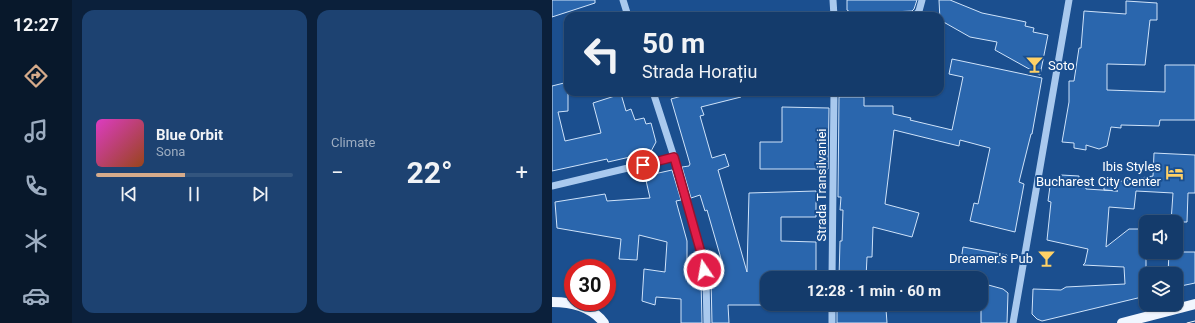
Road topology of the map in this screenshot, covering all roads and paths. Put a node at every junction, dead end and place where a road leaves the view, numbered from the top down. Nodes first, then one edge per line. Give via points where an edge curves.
1 (623, 0) edge
2 (833, 0) edge
3 (922, 0) edge
4 (1069, 0) edge
5 (627, 12) edge
6 (834, 12) edge
7 (918, 12) edge
8 (654, 96) edge
9 (834, 96) edge
10 (674, 157) junction
11 (552, 186) edge
12 (832, 271) edge
13 (552, 302) edge
14 (1195, 304) edge
15 (832, 311) edge
16 (604, 323) edge
17 (707, 323) edge
18 (832, 323) edge
19 (1013, 323) edge
20 (1122, 323) edge

1 - 5 street
2 - 6 street
3 - 7 street
4 - 19 street
8 - 10 street
9 - 12 street, Strada Transilvaniei
10 - 11 street
10 - 17 street via 703,260
13 - 16 main road via 566,302 584,308
14 - 20 main road
15 - 18 street

